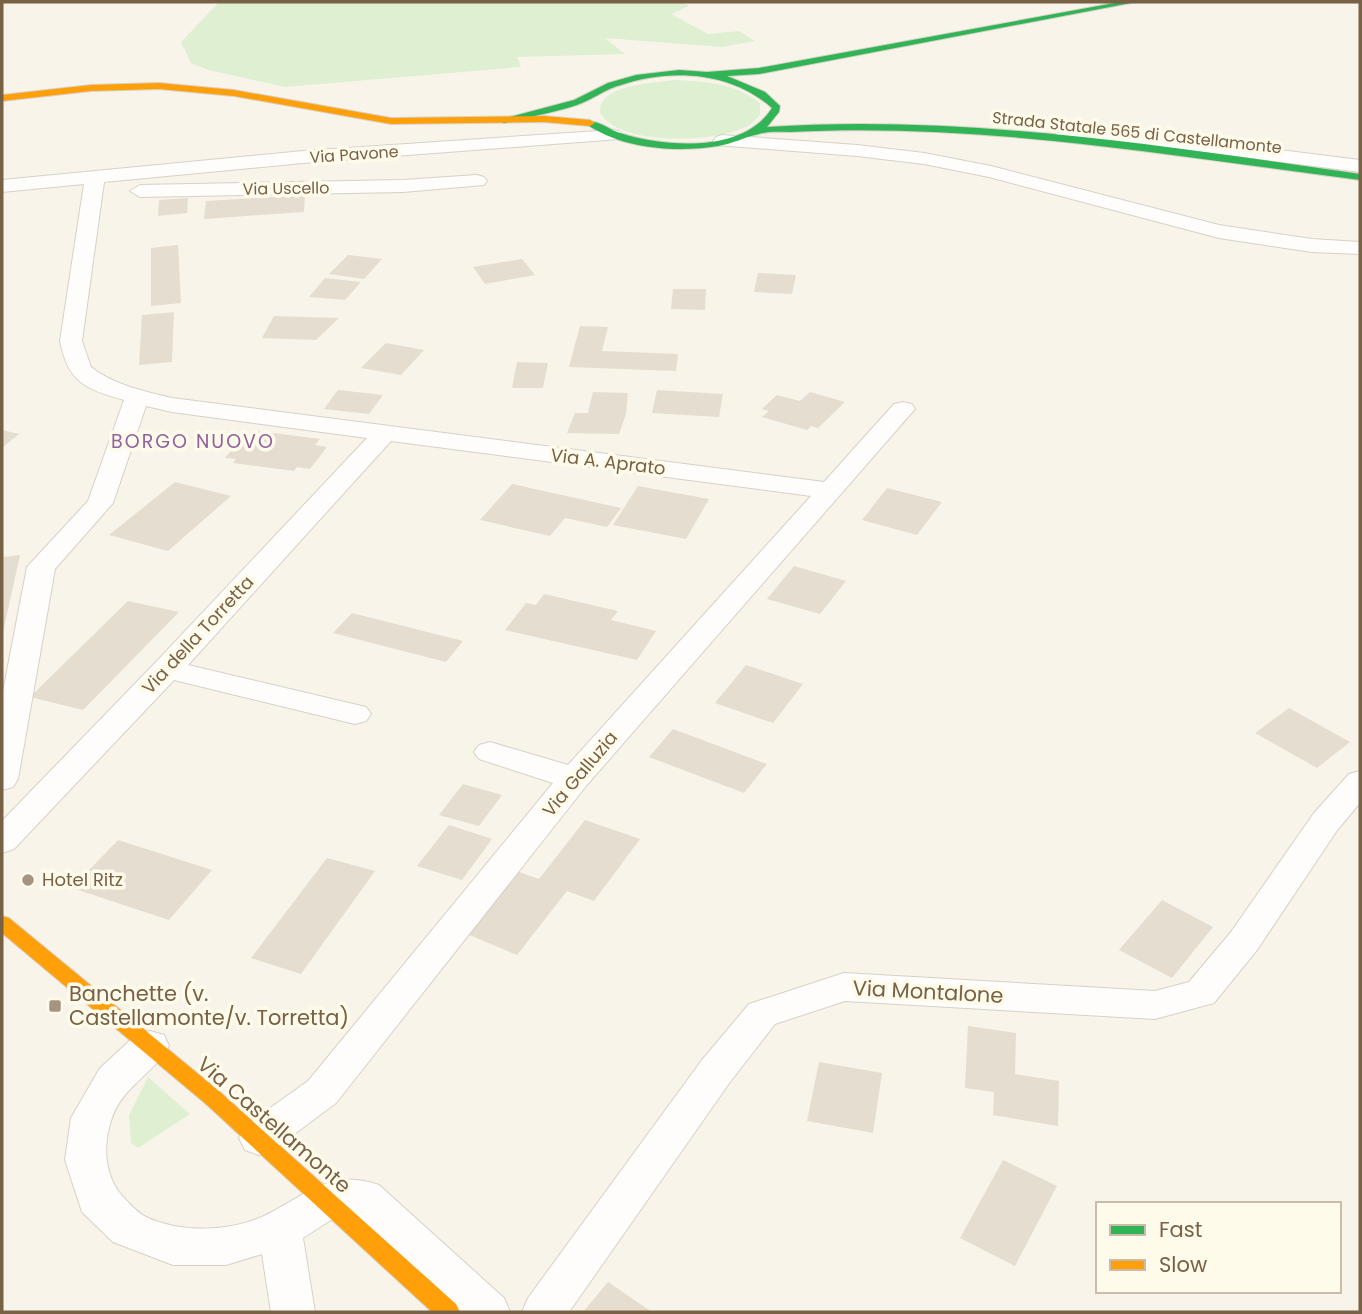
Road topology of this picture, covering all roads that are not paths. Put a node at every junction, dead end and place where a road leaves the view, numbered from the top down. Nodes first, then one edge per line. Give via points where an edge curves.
1 (1132, 2) edge
2 (836, 55) junction
3 (702, 75) junction
4 (769, 96) junction
5 (589, 98) junction
6 (2, 99) edge
7 (792, 104) dead end
8 (812, 111) dead end
9 (504, 120) junction
10 (591, 122) junction
11 (910, 128) junction
12 (757, 131) junction
13 (613, 135) junction
14 (1023, 136) junction
15 (722, 141) junction
16 (1360, 166) edge
17 (1360, 177) edge
18 (477, 181) dead end
19 (95, 185) junction
20 (2, 186) edge
21 (1360, 248) edge
22 (137, 397) junction
23 (904, 409) dead end
24 (385, 433) junction
25 (832, 491) junction
26 (167, 669) junction
27 (355, 714) dead end
28 (490, 752) dead end
29 (575, 778) junction
30 (2, 779) edge
31 (1360, 782) edge
32 (4, 828) edge
33 (2, 923) edge
34 (150, 1046) junction
35 (259, 1138) junction
36 (327, 1200) junction
37 (280, 1230) junction
38 (293, 1312) edge
39 (448, 1312) edge
40 (488, 1312) edge
41 (544, 1312) edge

1 - 2 main road
2 - 3 main road via 759,71
2 - 4 main road via 776,78 769,85
3 - 4 main road via 753,86
3 - 5 main road via 641,77
4 - 7 main road
4 - 12 main road via 777,108 774,119
5 - 9 main road
5 - 10 main road via 584,111
6 - 9 main road via 89,89 183,87 390,120
8 - 11 main road, Strada Statale 565 di Castellamonte
9 - 10 main road
10 - 13 main road, Strada Statale 565 di Castellamonte
11 - 12 main road, Strada Statale 565 di Castellamonte via 811,125
11 - 14 main road, Strada Statale 565 di Castellamonte
12 - 15 main road, Strada Statale 565 di Castellamonte
13 - 15 main road, Strada Statale 565 di Castellamonte via 652,143
13 - 19 street, Via Pavone via 213,166
14 - 16 street via 1108,137 1211,146
14 - 17 main road, Strada Statale 565 di Castellamonte via 1176,151
15 - 21 street via 914,156 990,172 1189,227 1308,246
18 - 19 street, Via Uscello via 378,186
19 - 20 street, Via Pavone
19 - 22 street via 71,341 77,364 92,380
22 - 24 street, Via A. Aprato
22 - 30 street via 100,503 41,567
23 - 25 street, Via Galluzia
24 - 25 street, Via A. Aprato
24 - 26 street, Via della Torretta
25 - 29 street, Via Galluzia
26 - 27 street
26 - 32 street, Via della Torretta
28 - 29 street
29 - 35 street, Via Galluzia via 322,1092
31 - 41 street, Via Montalone via 1326,821 1244,942 1201,993 1154,1005 844,986 762,1014
33 - 34 main road, Via Castellamonte
34 - 35 main road, Via Castellamonte
34 - 37 street via 114,1079 91,1118 85,1160 97,1199 128,1229 173,1246 226,1246
35 - 36 main road, Via Castellamonte
36 - 37 street
36 - 39 main road, Via Castellamonte
36 - 40 street via 364,1198
37 - 38 street

